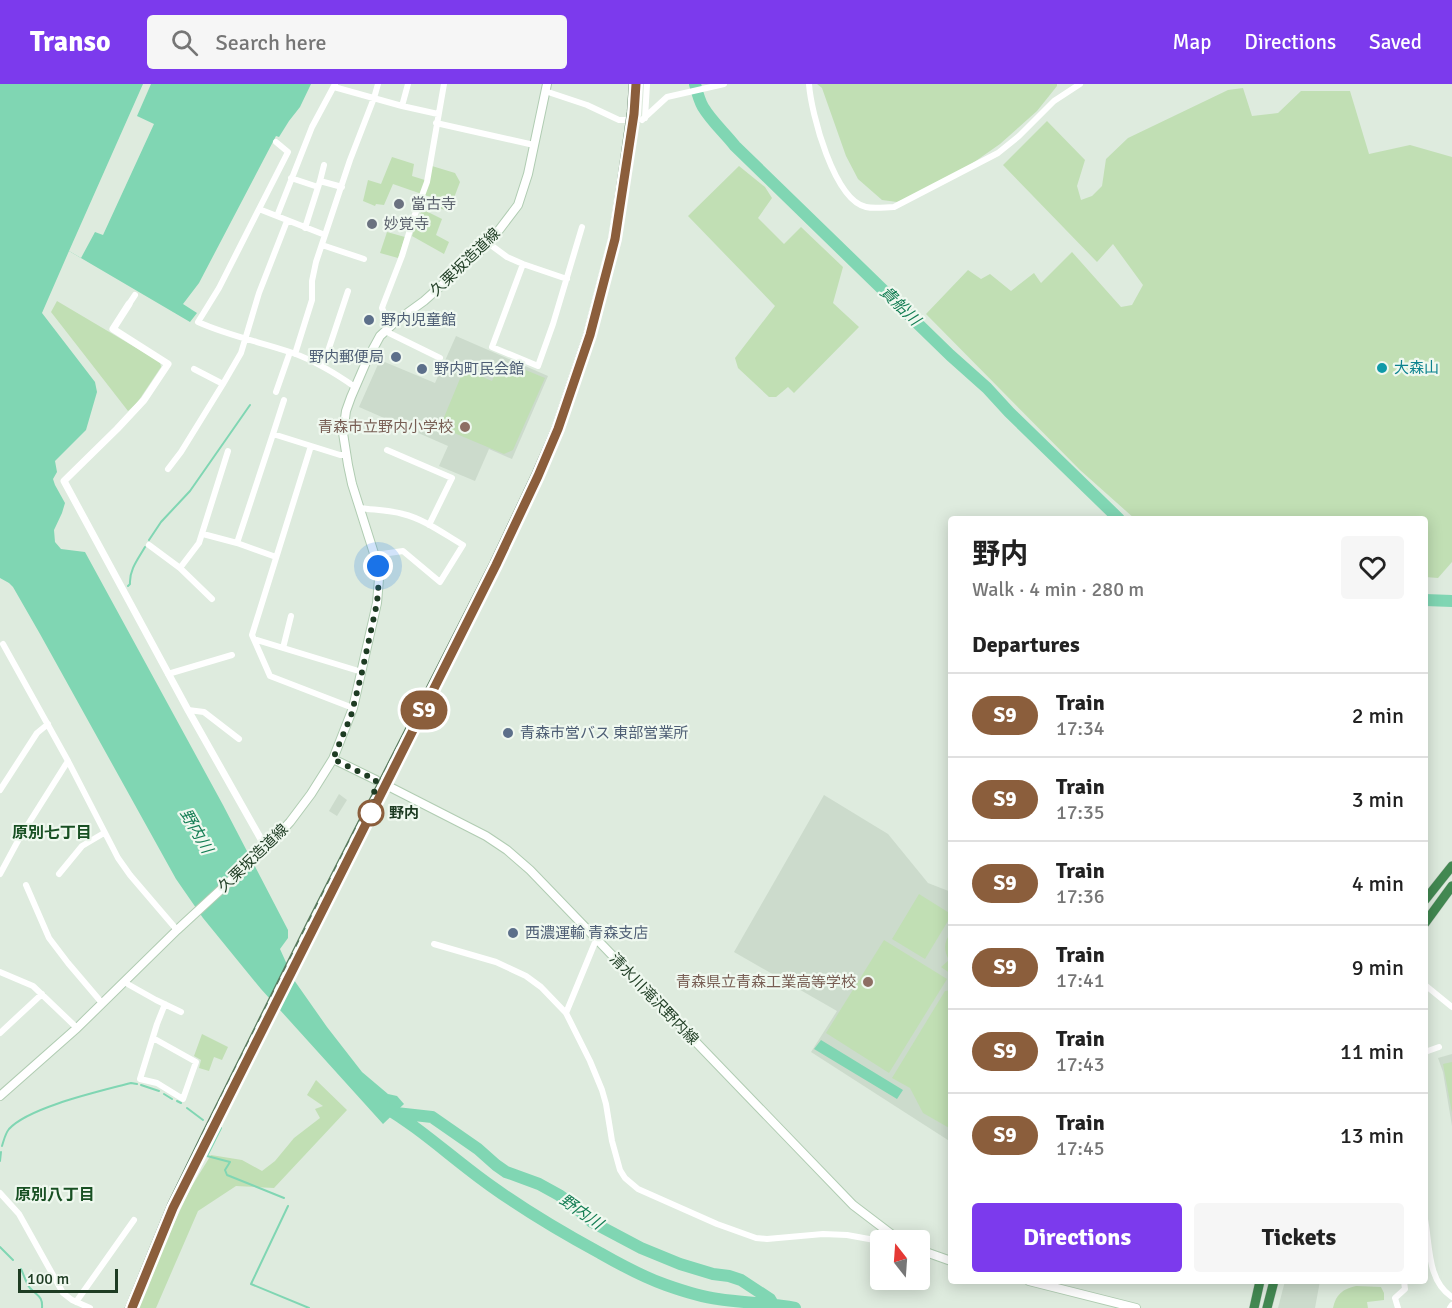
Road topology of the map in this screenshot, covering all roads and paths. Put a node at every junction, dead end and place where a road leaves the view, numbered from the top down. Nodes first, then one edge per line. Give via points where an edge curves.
1 (378, 84) edge
2 (408, 84) edge
3 (444, 84) edge
4 (647, 84) edge
5 (724, 84) edge
6 (809, 84) edge
7 (1080, 84) edge
8 (335, 85) edge
9 (546, 88) edge
10 (374, 98) junction
11 (402, 106) junction
12 (438, 114) junction
13 (624, 120) tunnel mouth
14 (436, 123) junction
15 (276, 142) dead end
16 (534, 145) junction
17 (324, 165) dead end
18 (291, 178) junction
19 (319, 184) junction
20 (342, 187) junction
21 (260, 209) junction
22 (277, 216) junction
23 (287, 221) junction
24 (582, 227) dead end
25 (304, 228) junction
26 (326, 235) junction
27 (488, 243) junction
28 (322, 245) junction
29 (364, 259) dead end
30 (523, 264) junction
31 (567, 279) junction
32 (348, 291) dead end
33 (135, 295) dead end
34 (129, 304) joint
35 (388, 329) junction
36 (245, 339) junction
37 (293, 353) junction
38 (440, 358) dead end
39 (323, 366) junction
40 (194, 369) dead end
41 (223, 384) junction
42 (355, 387) junction
43 (276, 392) dead end
44 (284, 400) dead end
45 (273, 434) junction
46 (311, 446) junction
47 (387, 450) dead end
48 (228, 451) dead end
49 (346, 455) junction
50 (168, 469) dead end
51 (360, 508) junction
52 (429, 525) junction
53 (203, 534) junction
54 (237, 543) junction
55 (149, 545) dead end
56 (375, 555) junction
57 (276, 557) junction
58 (180, 568) junction
59 (212, 599) dead end
60 (291, 616) dead end
61 (254, 639) junction
62 (3, 644) dead end
63 (283, 648) junction
64 (232, 655) dead end
65 (362, 672) junction
66 (168, 674) junction
67 (353, 708) junction
68 (188, 710) junction
69 (48, 724) junction
70 (239, 739) dead end
71 (333, 759) junction
72 (68, 761) junction
73 (376, 780) dead end
74 (388, 786) dead end
75 (0, 790) edge
76 (104, 833) junction
77 (262, 852) junction
78 (1452, 866) edge
79 (0, 874) edge
80 (59, 874) dead end
81 (26, 885) dead end
82 (1452, 886) edge
83 (1428, 896) edge
84 (1428, 919) edge
85 (177, 930) junction
86 (597, 940) junction
87 (434, 944) dead end
88 (0, 973) edge
89 (124, 982) junction
90 (1428, 987) edge
91 (42, 994) junction
92 (102, 1003) junction
93 (165, 1004) junction
94 (1452, 1007) edge
95 (181, 1012) dead end
96 (566, 1013) junction
97 (77, 1028) junction
98 (0, 1033) edge
99 (153, 1038) junction
100 (1439, 1047) dead end
101 (1428, 1051) edge
102 (0, 1096) edge
103 (0, 1193) edge
104 (134, 1220) dead end
105 (886, 1230) edge
106 (870, 1239) edge
107 (1428, 1242) edge
108 (930, 1254) edge
109 (948, 1260) edge
110 (1041, 1284) edge
111 (1259, 1284) edge
112 (1273, 1284) edge
113 (1404, 1284) edge
114 (1452, 1297) edge
115 (74, 1301) junction
116 (68, 1308) edge
117 (90, 1308) edge
118 (1136, 1308) edge
119 (1254, 1308) edge
120 (1267, 1308) edge
121 (1398, 1308) edge

1 - 10 street
2 - 11 street
3 - 12 street
4 - 5 street via 643,119 666,97
6 - 7 street via 815,120 838,179 849,196 865,207 876,208 894,207 998,153
8 - 10 street
8 - 18 street
9 - 13 street
9 - 16 main road, 久栗坂造道線
10 - 11 street
10 - 20 street
11 - 12 street
12 - 14 street
14 - 16 street
14 - 35 street via 426,182 382,308
15 - 21 street via 288,152
16 - 27 main road, 久栗坂造道線 via 518,205
17 - 19 street
18 - 19 street
18 - 22 street
19 - 20 street
19 - 25 street
20 - 26 street
21 - 22 street
21 - 36 street via 198,322
22 - 23 street
23 - 25 street
23 - 36 street
24 - 31 street
25 - 26 street
26 - 28 street
27 - 30 street
27 - 35 main road, 久栗坂造道線
28 - 29 street
28 - 37 street via 312,281 312,300
30 - 31 street
30 - 31 street via 492,347 538,366
32 - 39 street
33 - 34 street
34 - 66 street via 113,329 168,364 144,400 64,481
35 - 38 street
35 - 42 main road, 久栗坂造道線 via 380,336
36 - 37 street
36 - 41 street
37 - 39 street
37 - 43 street
39 - 42 street
40 - 41 street
41 - 50 street
42 - 49 main road, 久栗坂造道線 via 344,425
44 - 45 street
45 - 46 street
45 - 54 street
46 - 49 street
46 - 57 street
47 - 52 street via 452,478
48 - 53 street
49 - 51 main road, 久栗坂造道線
51 - 52 street via 402,513
51 - 56 main road, 久栗坂造道線
52 - 56 street via 462,545 440,582 403,551
53 - 54 street
53 - 58 street
54 - 57 street
55 - 58 street
56 - 65 main road, 久栗坂造道線 via 377,603
57 - 61 street
58 - 59 street
60 - 63 street
61 - 63 street
61 - 67 street via 270,676
62 - 69 street
63 - 65 street
64 - 66 street
65 - 67 main road, 久栗坂造道線
66 - 68 street
67 - 71 main road, 久栗坂造道線
68 - 70 street via 204,712
68 - 77 street
69 - 72 street
69 - 75 street via 37,733
71 - 73 main road
71 - 77 main road, 久栗坂造道線 via 290,822
72 - 76 street
72 - 79 street
74 - 86 main road, 清水川滝沢野内線 via 507,850
76 - 80 street via 82,846
76 - 85 street via 130,875
77 - 85 main road, 久栗坂造道線
78 - 83 highway
81 - 92 street via 49,938
82 - 84 highway
85 - 89 main road, 久栗坂造道線
86 - 96 street
86 - 105 main road, 清水川滝沢野内線 via 853,1205
87 - 96 street via 496,962 526,976
88 - 91 street via 33,986
89 - 92 main road, 久栗坂造道線
89 - 93 street
90 - 94 street
91 - 97 street
91 - 98 street
92 - 97 main road, 久栗坂造道線
93 - 95 street
93 - 99 street
96 - 106 street via 602,1090 620,1170 638,1189 756,1238 823,1234
97 - 102 main road, 久栗坂造道線
99 - 99 street via 140,1079 157,1083 183,1099 196,1062
100 - 101 street
103 - 115 street via 19,1214 63,1293
104 - 115 street
107 - 114 street via 1439,1285
108 - 109 main road
110 - 118 main road
111 - 119 highway
112 - 120 highway
113 - 121 street via 1405,1289 1395,1298
115 - 116 street
115 - 117 street

